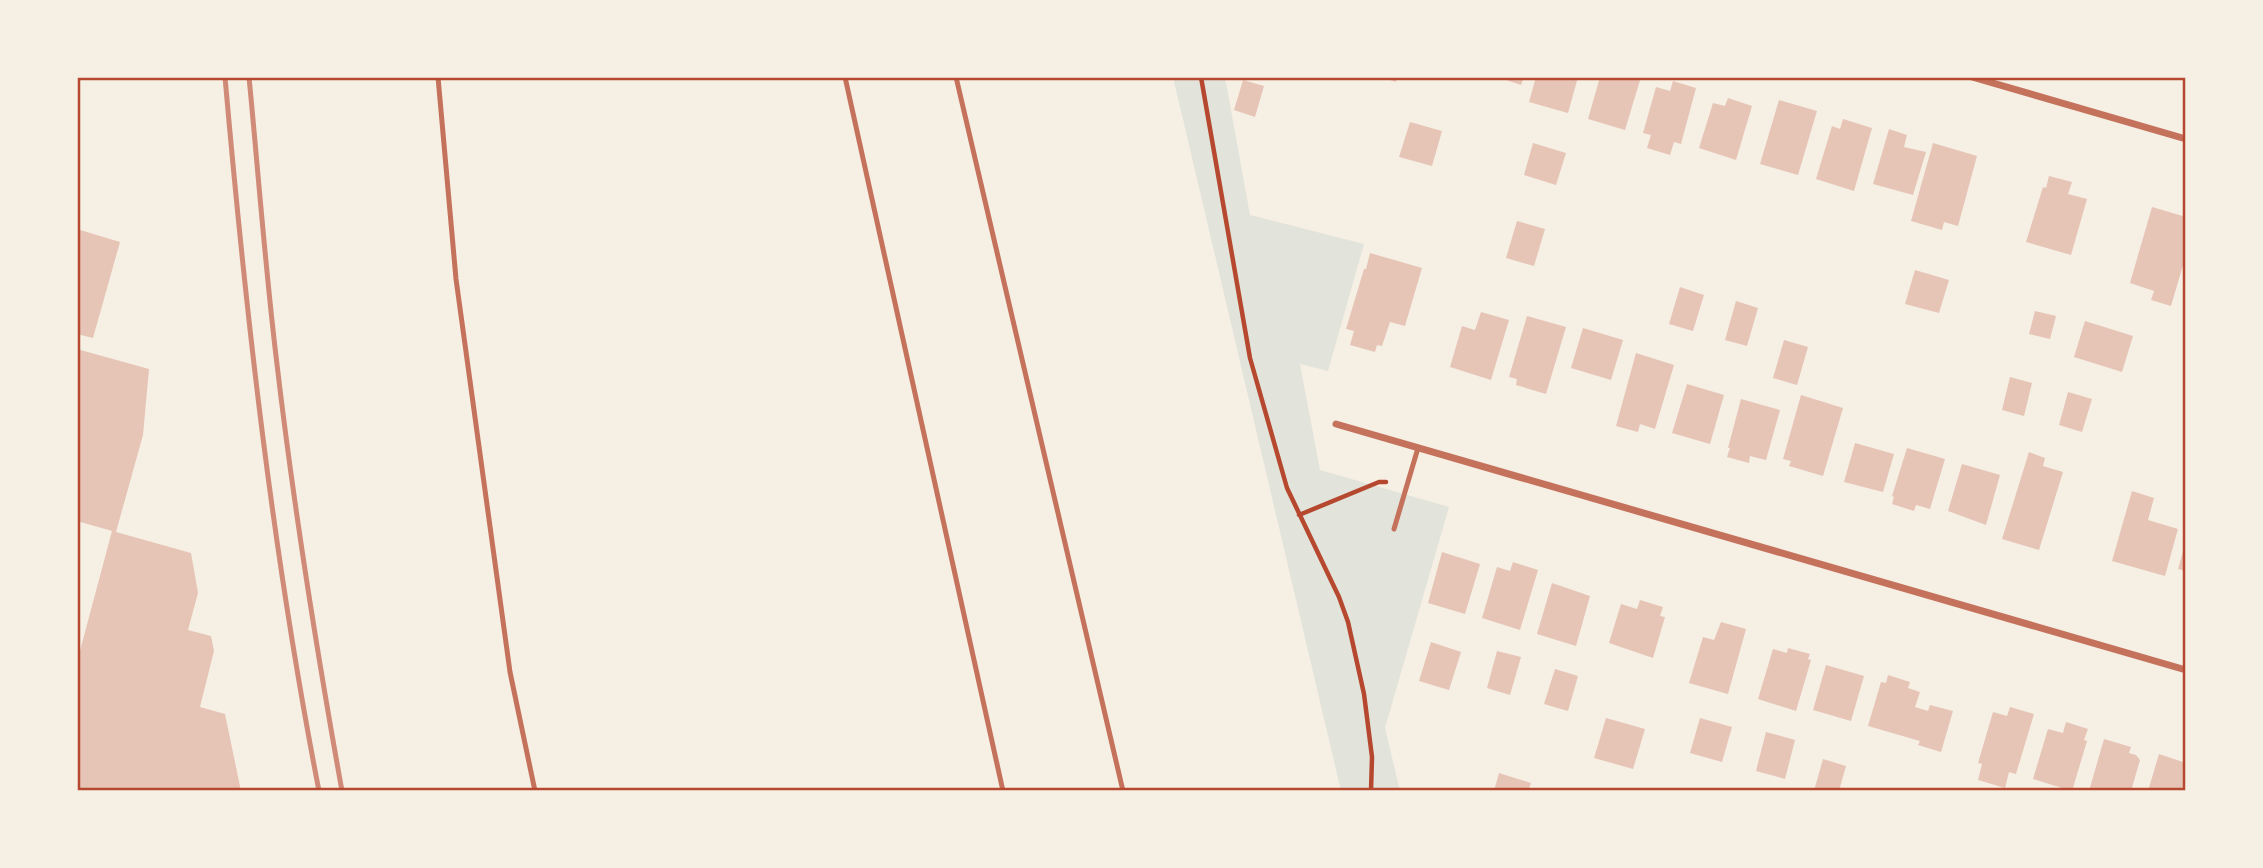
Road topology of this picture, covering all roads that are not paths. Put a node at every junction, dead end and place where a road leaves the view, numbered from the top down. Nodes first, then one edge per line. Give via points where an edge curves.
1 (438, 77) edge
2 (845, 77) edge
3 (956, 77) edge
4 (1972, 77) edge
5 (2186, 138) edge
6 (1336, 424) dead end
7 (1418, 448) junction
8 (1394, 528) dead end
9 (2186, 670) edge
10 (535, 791) edge
11 (1003, 791) edge
12 (1123, 791) edge

1 - 10 lane via 456,279 510,672
2 - 11 lane
3 - 12 lane
4 - 5 street
6 - 7 street
7 - 8 lane
7 - 9 street

